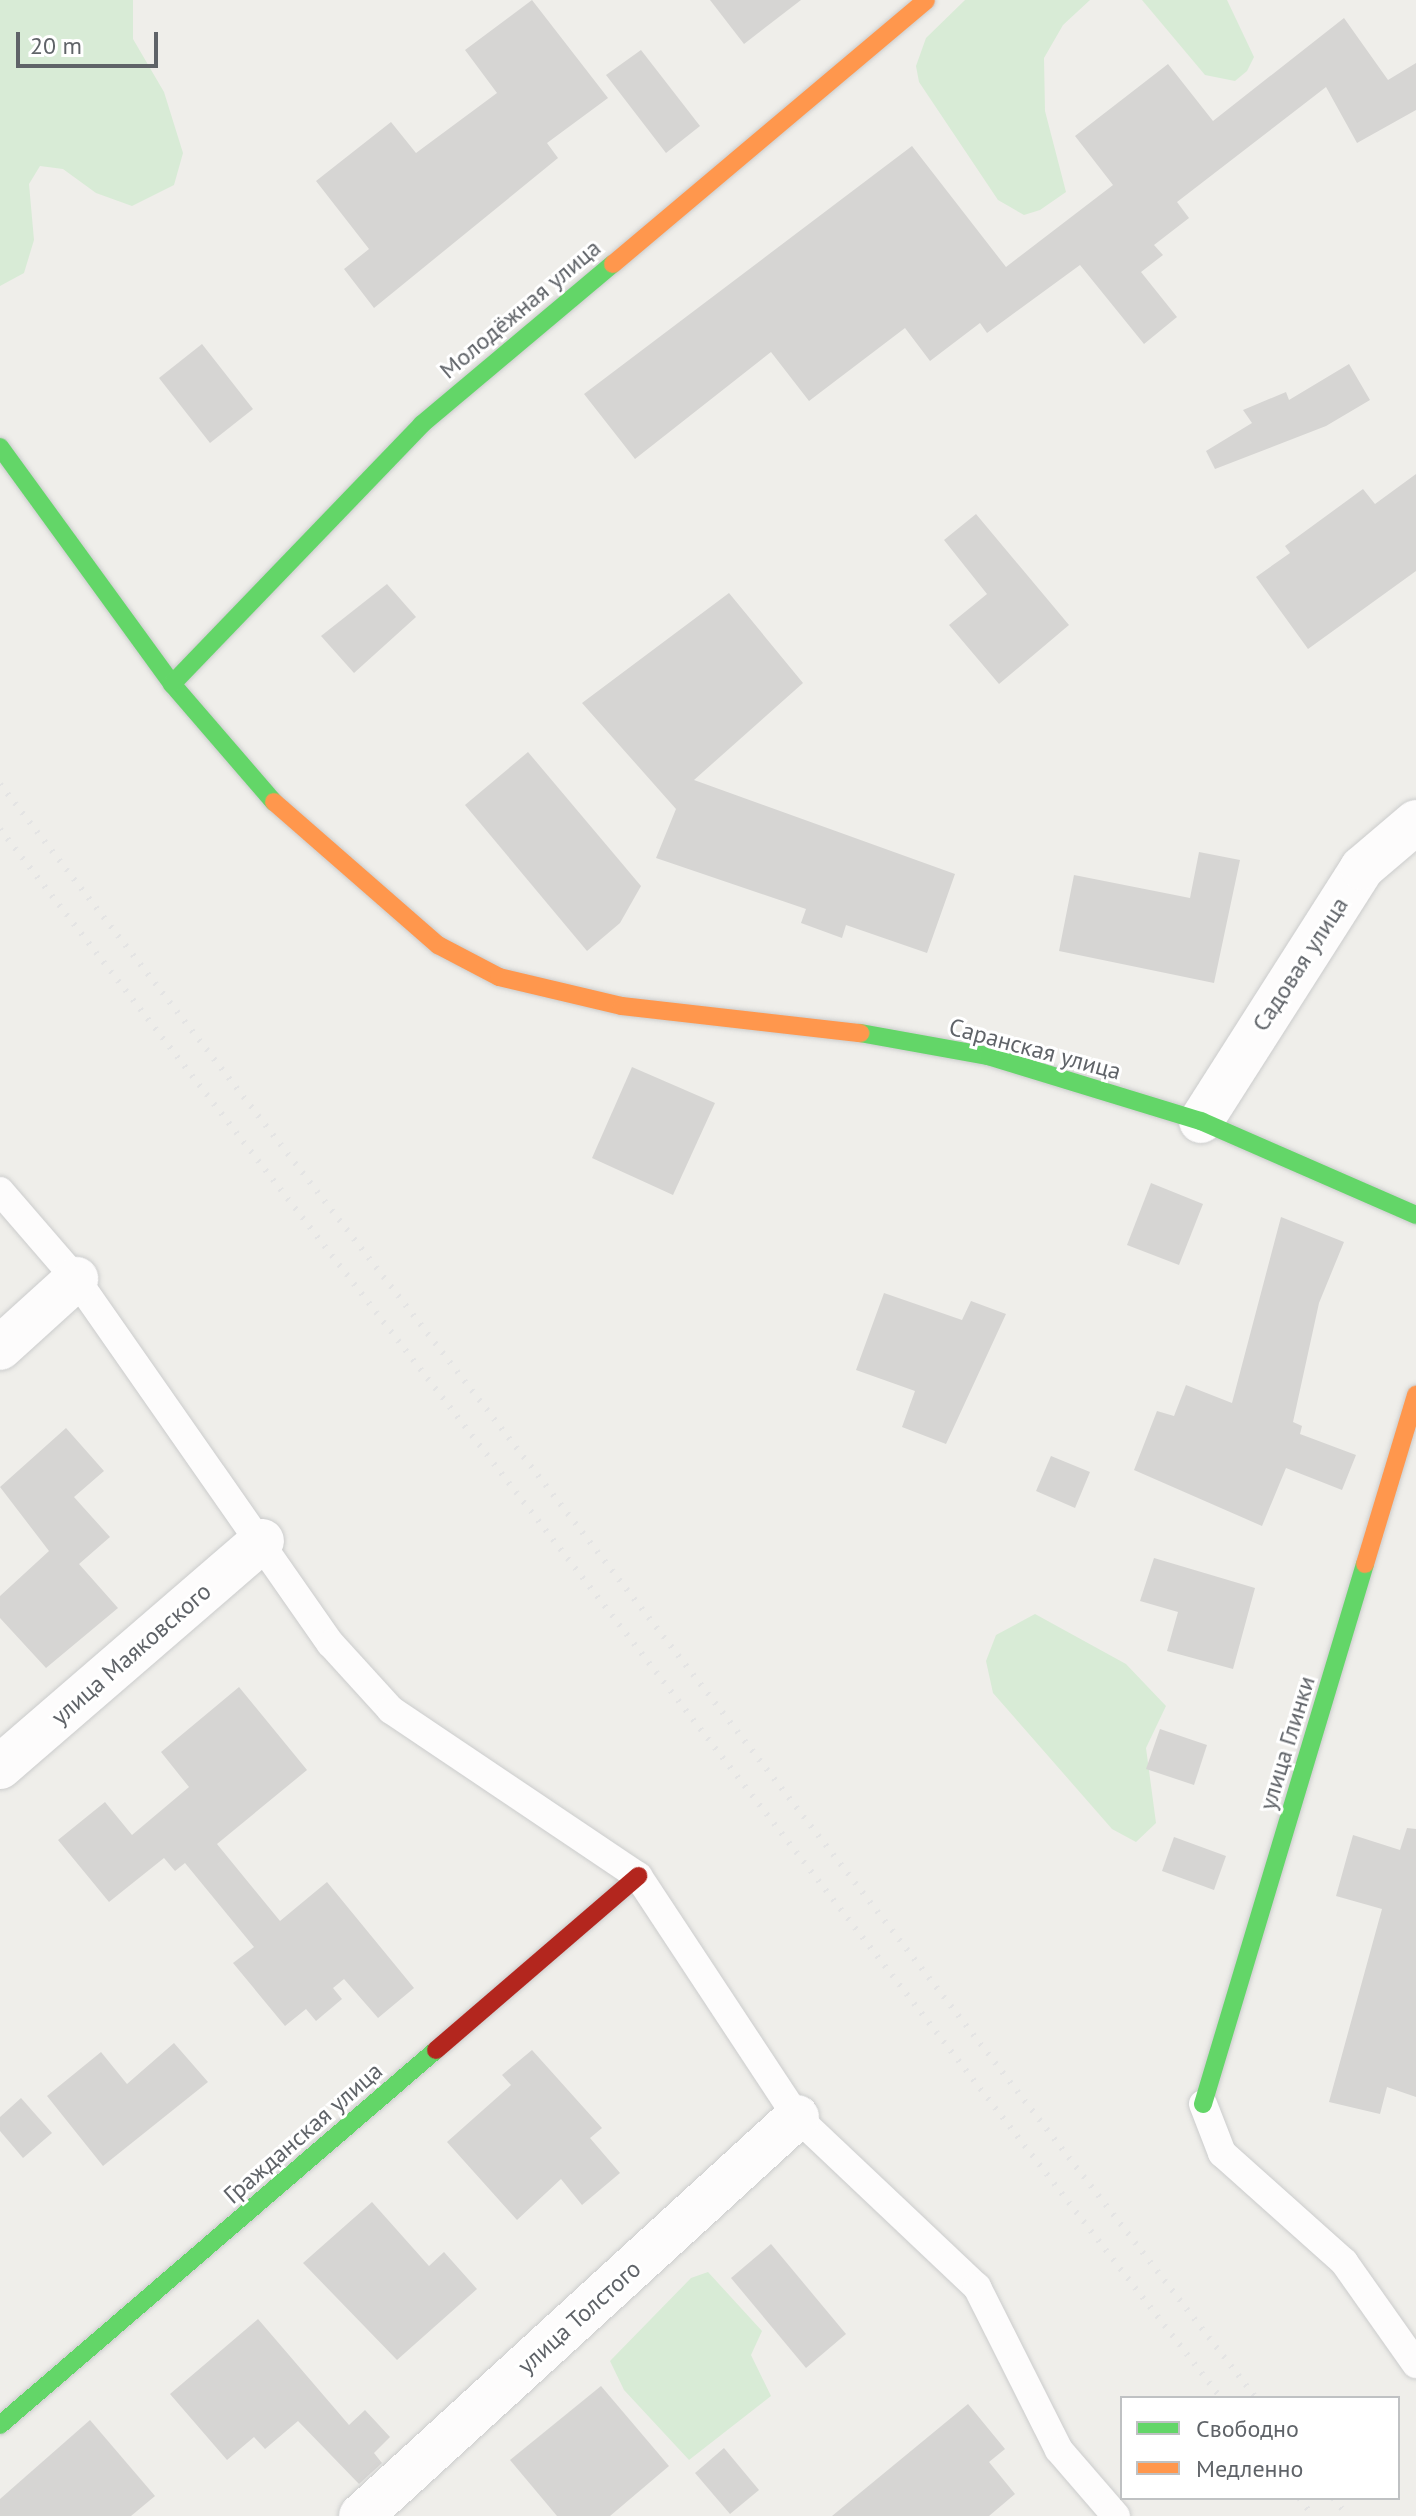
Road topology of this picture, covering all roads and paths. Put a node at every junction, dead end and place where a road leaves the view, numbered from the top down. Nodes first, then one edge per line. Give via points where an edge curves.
1 (926, 0) edge
2 (0, 447) edge
3 (172, 684) junction
4 (1416, 822) edge
5 (1201, 1121) junction
6 (0, 1191) edge
7 (1416, 1215) edge
8 (76, 1279) junction
9 (0, 1348) edge
10 (1416, 1395) edge
11 (262, 1541) junction
12 (0, 1767) edge
13 (638, 1876) junction
14 (1203, 2104) joint
15 (797, 2117) junction
16 (1416, 2364) edge
17 (0, 2425) edge
18 (361, 2516) edge
19 (1116, 2516) edge

1 - 3 street, Молодёжная улица via 422,424
2 - 3 street, Саранская улица
3 - 5 street, Саранская улица via 275,804 438,945 499,977 622,1006 851,1031 988,1056
4 - 5 street, Садовая улица via 1362,868
5 - 7 street, Саранская улица
6 - 8 lane
8 - 9 street
8 - 11 lane
10 - 14 street, улица Глинки
11 - 12 street, улица Маяковского
11 - 13 lane via 331,1644 391,1710
13 - 15 lane
13 - 17 street, Гражданская улица
14 - 16 lane via 1222,2153 1344,2262
15 - 18 street, улица Толстого
15 - 19 lane via 977,2287 1059,2450

